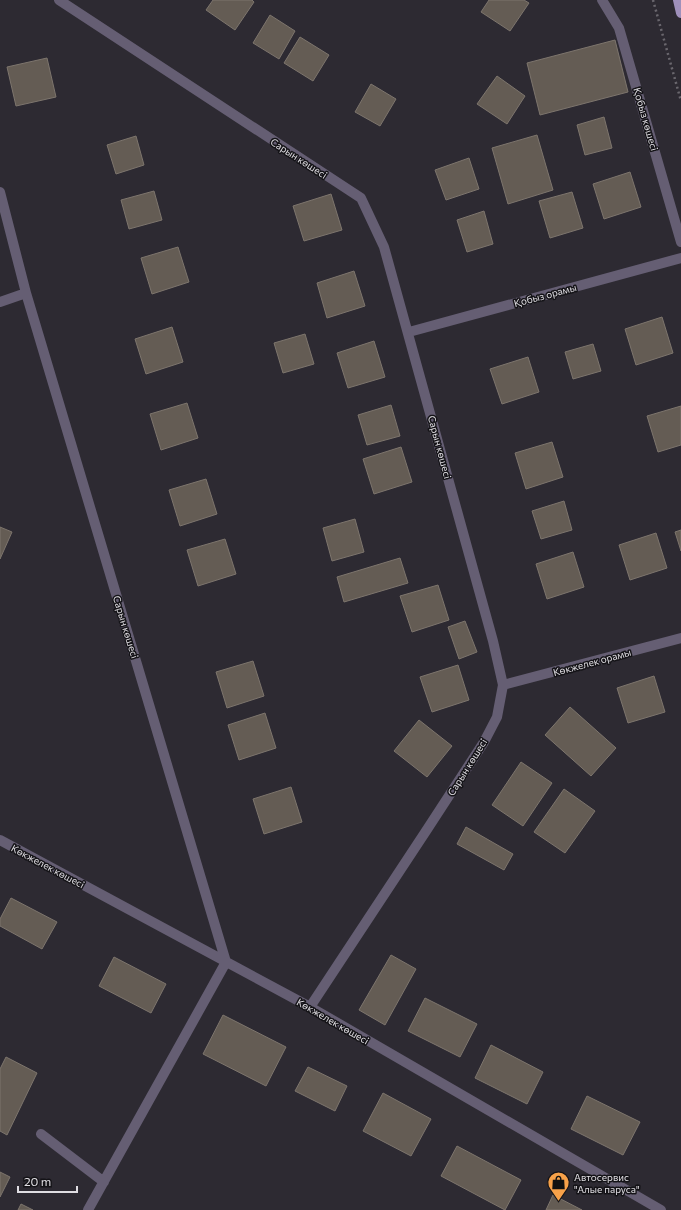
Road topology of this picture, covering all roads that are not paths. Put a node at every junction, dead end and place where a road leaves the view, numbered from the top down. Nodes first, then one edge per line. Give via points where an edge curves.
1 (59, 0) edge
2 (602, 0) edge
3 (678, 0) edge
4 (681, 13) edge
5 (0, 192) edge
6 (681, 242) edge
7 (681, 258) edge
8 (26, 293) junction
9 (0, 302) edge
10 (409, 332) junction
11 (681, 638) edge
12 (503, 685) junction
13 (0, 840) edge
14 (226, 962) junction
15 (310, 1007) junction
16 (41, 1134) dead end
17 (104, 1182) junction
18 (88, 1210) edge
19 (661, 1210) edge

1 - 10 street, Сарын көшесі via 360,198 384,247
2 - 6 street, Қобыз көшесі via 620,28
3 - 4 main road
5 - 8 street, Сарын көшесі
7 - 10 street, Қобыз орамы
8 - 9 street
8 - 14 street, Сарын көшесі
10 - 12 street, Сарын көшесі
11 - 12 street, Көкжелек орамы
12 - 15 street, Сарын көшесі via 497,717 484,742
13 - 14 street, Көкжелек көшесі
14 - 15 street, Көкжелек көшесі
14 - 17 street
15 - 19 street, Көкжелек көшесі
16 - 17 street
17 - 18 street

